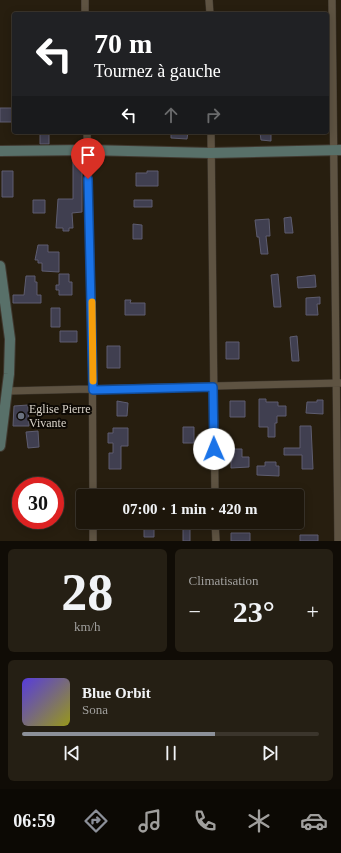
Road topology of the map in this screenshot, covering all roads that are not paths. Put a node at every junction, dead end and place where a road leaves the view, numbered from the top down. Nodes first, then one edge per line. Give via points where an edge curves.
1 (85, 0) edge
2 (209, 0) edge
3 (332, 0) edge
4 (85, 12) edge
5 (210, 12) edge
6 (87, 134) edge
7 (211, 134) edge
8 (87, 150) junction
9 (337, 150) edge
10 (0, 151) edge
11 (211, 153) junction
12 (0, 266) edge
13 (339, 383) edge
14 (213, 387) junction
15 (93, 390) junction
16 (7, 391) junction
17 (0, 446) edge
18 (93, 489) edge
19 (215, 489) edge
20 (93, 529) edge
21 (215, 529) edge
22 (93, 541) edge
23 (216, 541) edge
24 (338, 541) edge

1 - 4 street
2 - 5 street
3 - 9 street
6 - 8 street
7 - 11 street
8 - 10 street
8 - 11 street
8 - 15 street
9 - 11 street
9 - 13 street
11 - 14 street
12 - 16 street via 10,339 10,374
13 - 14 street
13 - 24 street
14 - 15 street
14 - 19 street
15 - 16 street
15 - 18 street
16 - 17 street
20 - 22 street
21 - 23 street

